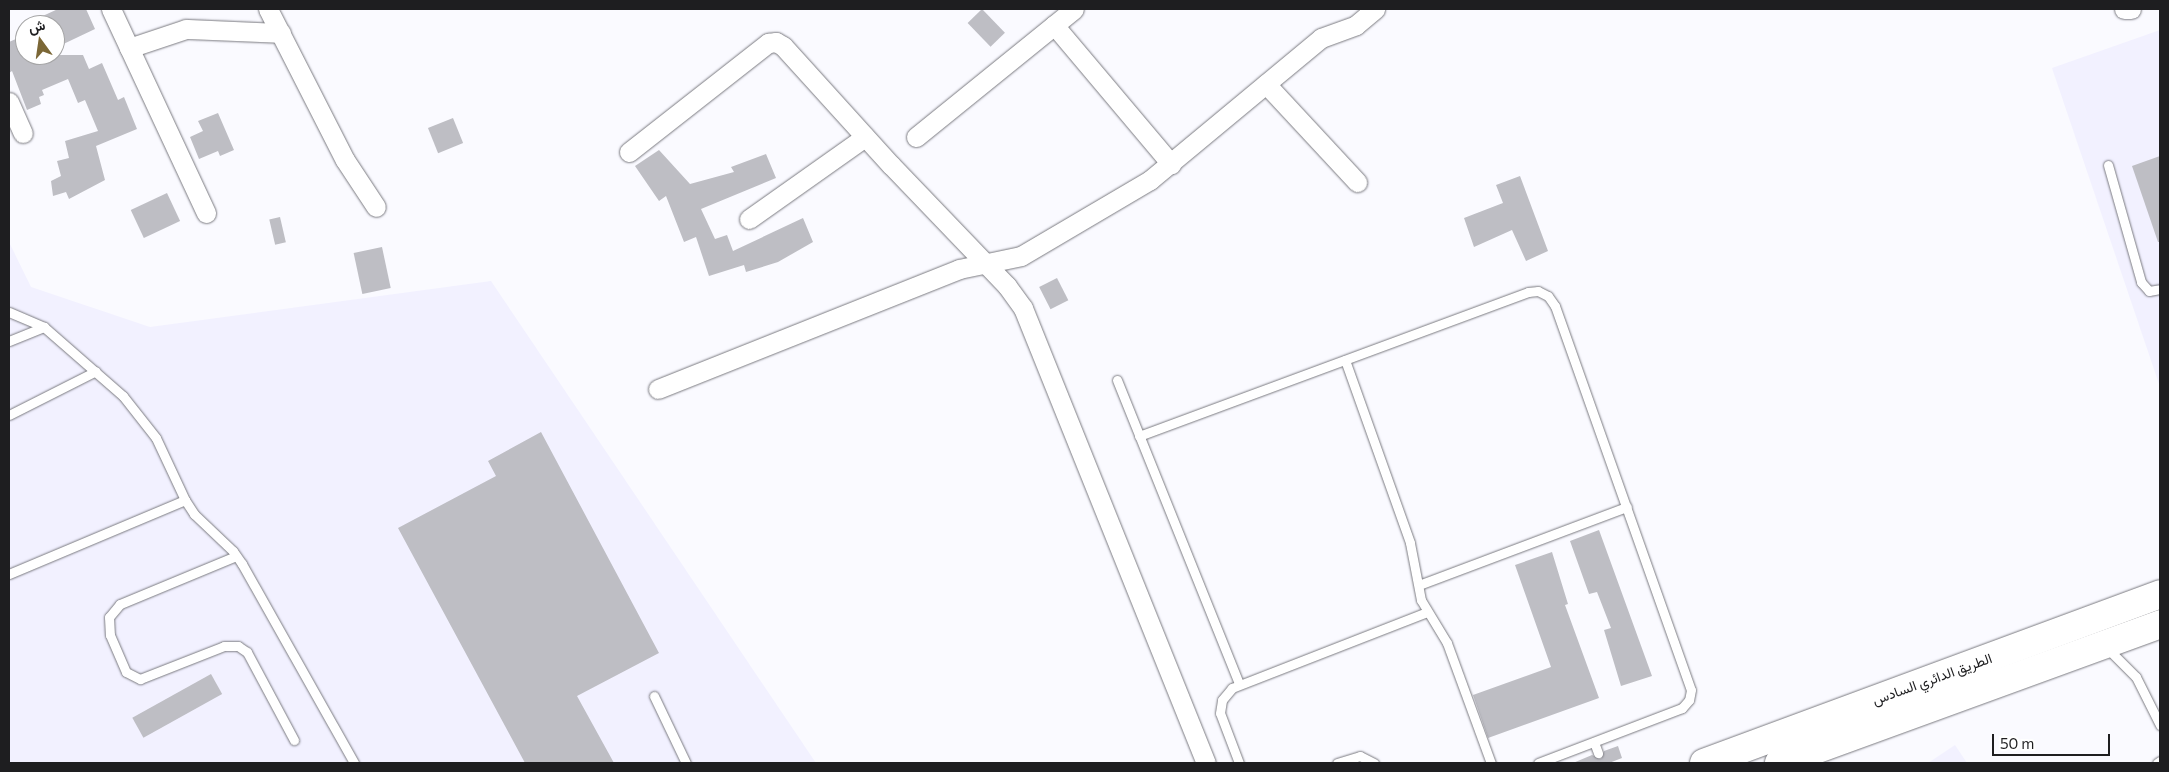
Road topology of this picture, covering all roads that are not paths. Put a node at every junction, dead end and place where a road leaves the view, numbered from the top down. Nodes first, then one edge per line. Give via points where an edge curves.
1 (111, 9) edge
2 (268, 9) edge
3 (1074, 9) edge
4 (1375, 9) edge
5 (2124, 9) edge
6 (2131, 9) edge
7 (1353, 17) edge
8 (1054, 25) junction
9 (281, 33) junction
10 (129, 48) junction
11 (1266, 84) junction
12 (9, 102) edge
13 (24, 133) dead end
14 (865, 137) junction
15 (916, 137) dead end
16 (628, 152) dead end
17 (1170, 164) junction
18 (2108, 165) dead end
19 (1357, 182) dead end
20 (376, 207) dead end
21 (206, 214) dead end
22 (750, 219) dead end
23 (986, 263) junction
24 (2160, 288) edge
25 (9, 312) edge
26 (44, 327) junction
27 (9, 342) edge
28 (1345, 360) junction
29 (96, 371) junction
30 (1117, 380) dead end
31 (658, 389) dead end
32 (9, 415) edge
33 (1140, 436) junction
34 (185, 500) junction
35 (1626, 507) junction
36 (236, 556) junction
37 (9, 574) edge
38 (1419, 584) junction
39 (2160, 594) edge
40 (1427, 612) junction
41 (2160, 624) edge
42 (2103, 644) junction
43 (1239, 684) junction
44 (654, 696) dead end
45 (2160, 722) edge
46 (294, 740) dead end
47 (1594, 742) junction
48 (1598, 753) dead end
49 (2160, 761) edge
50 (354, 763) edge
51 (686, 763) edge
52 (1206, 763) edge
53 (1239, 763) edge
54 (1337, 763) edge
55 (1374, 763) edge
56 (1491, 763) edge
57 (1538, 763) edge
58 (1704, 763) edge
59 (1779, 763) edge
60 (2157, 763) edge

1 - 10 street
2 - 9 street
3 - 8 street
4 - 7 street
5 - 6 street
7 - 11 street via 1321,38
8 - 15 street
8 - 17 street
9 - 10 street via 186,29
9 - 20 street via 346,160
10 - 21 street
11 - 17 street
11 - 19 street
12 - 13 street
14 - 16 street via 783,46 772,42
14 - 22 street
14 - 23 street
17 - 23 street via 1135,190 1021,256
18 - 24 lane via 2141,282 2149,291
23 - 31 street via 958,269
23 - 52 street via 1015,296 1030,320
25 - 26 lane
26 - 27 lane
26 - 29 lane
28 - 33 lane
28 - 35 lane via 1528,292 1542,293 1555,306
28 - 38 lane via 1410,543
29 - 32 lane
29 - 34 lane via 134,408 156,438
30 - 33 lane
33 - 43 lane
34 - 36 lane via 206,528
34 - 37 lane
35 - 38 lane
35 - 47 lane via 1691,695 1682,708
36 - 46 lane via 120,604 110,618 110,635 126,672 140,679 224,646 238,646 247,652
36 - 50 lane
38 - 40 lane
39 - 58 highway, الطريق الدائري السادس
40 - 43 lane
40 - 56 lane via 1447,644
41 - 42 highway, الطريق الدائري السادس
42 - 45 lane via 2136,677
42 - 59 highway, الطريق الدائري السادس
43 - 53 lane via 1226,693 1220,713
44 - 51 lane
47 - 48 lane
47 - 57 lane
49 - 60 lane
54 - 55 lane via 1360,756

